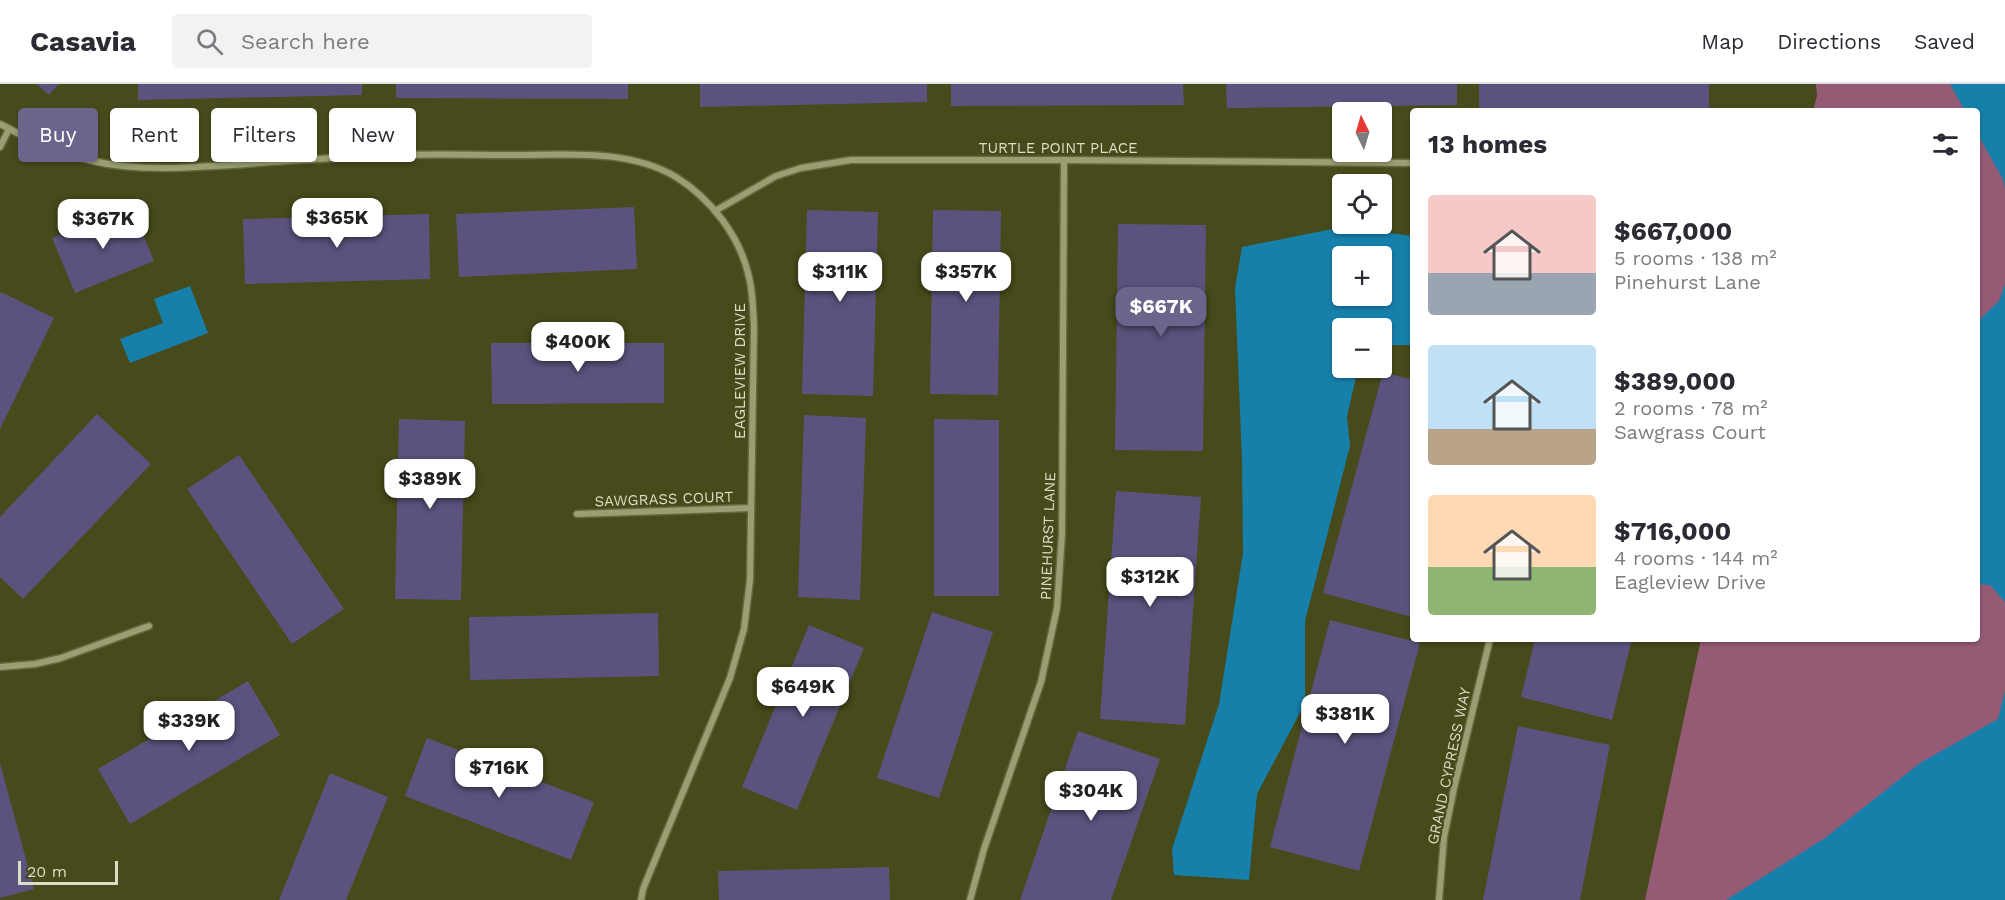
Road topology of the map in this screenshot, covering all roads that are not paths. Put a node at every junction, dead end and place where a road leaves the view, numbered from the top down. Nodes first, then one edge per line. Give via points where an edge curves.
1 (0, 124) edge
2 (9, 129) junction
3 (0, 147) edge
4 (1064, 159) junction
5 (1410, 163) edge
6 (714, 211) junction
7 (751, 508) junction
8 (577, 514) dead end
9 (149, 626) dead end
10 (1489, 642) edge
11 (0, 667) edge
12 (641, 900) edge
13 (970, 900) edge
14 (1439, 900) edge

1 - 2 street, EAGLEVIEW DRIVE
2 - 3 street
2 - 6 street, EAGLEVIEW DRIVE via 73,156 122,166 173,169 375,155 628,158 675,177
4 - 5 street, TURTLE POINT PLACE
4 - 6 street, TURTLE POINT PLACE via 851,160 776,176
4 - 13 street, PINEHURST LANE via 1062,532 1057,608 1041,682
6 - 7 street, EAGLEVIEW DRIVE via 741,252 753,301
7 - 8 street, SAWGRASS COURT
7 - 12 street, EAGLEVIEW DRIVE via 750,580 744,630 730,678
9 - 11 street via 61,658
10 - 14 street, GRAND CYPRESS WAY via 1444,837

